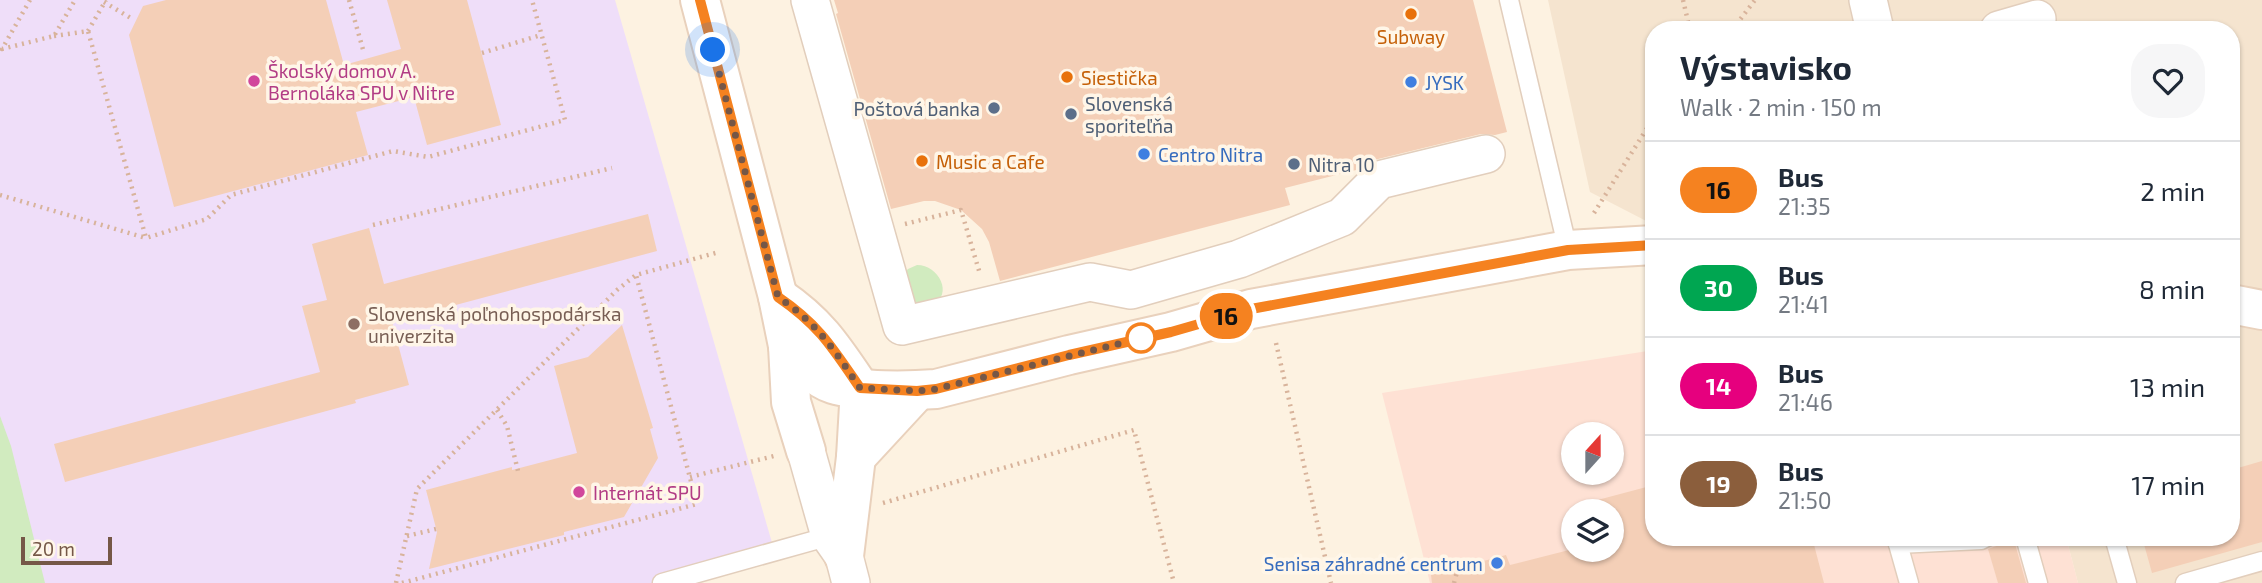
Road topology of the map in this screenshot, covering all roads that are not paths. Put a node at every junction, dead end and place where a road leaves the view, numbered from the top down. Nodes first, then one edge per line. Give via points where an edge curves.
1 (700, 0) edge
2 (810, 0) edge
3 (1509, 0) edge
4 (1868, 0) edge
5 (2037, 19) dead end
6 (1873, 21) edge
7 (2030, 21) edge
8 (1486, 154) dead end
9 (1645, 246) edge
10 (1568, 250) junction
11 (778, 297) junction
12 (2240, 306) edge
13 (2262, 310) edge
14 (788, 346) junction
15 (860, 388) junction
16 (917, 391) junction
17 (790, 453) junction
18 (856, 457) junction
19 (1899, 546) edge
20 (2028, 546) edge
21 (2117, 546) edge
22 (842, 558) edge
23 (2262, 561) edge
24 (662, 583) edge
25 (1909, 583) edge
26 (2038, 583) edge
27 (2127, 583) edge
28 (2185, 583) edge

1 - 11 street
2 - 8 street via 902,326 1090,282 1130,290 1239,259 1342,217 1379,180
3 - 10 lane
4 - 6 street
5 - 7 street
9 - 10 street
10 - 16 street via 1251,309 953,386
11 - 14 street
11 - 15 street via 827,338
12 - 13 street
14 - 15 street via 831,384
14 - 17 street
15 - 16 street
15 - 17 street
15 - 18 street
16 - 18 street
17 - 22 street
18 - 22 street
19 - 25 lane
20 - 26 lane
21 - 27 lane
22 - 24 lane
23 - 28 lane

